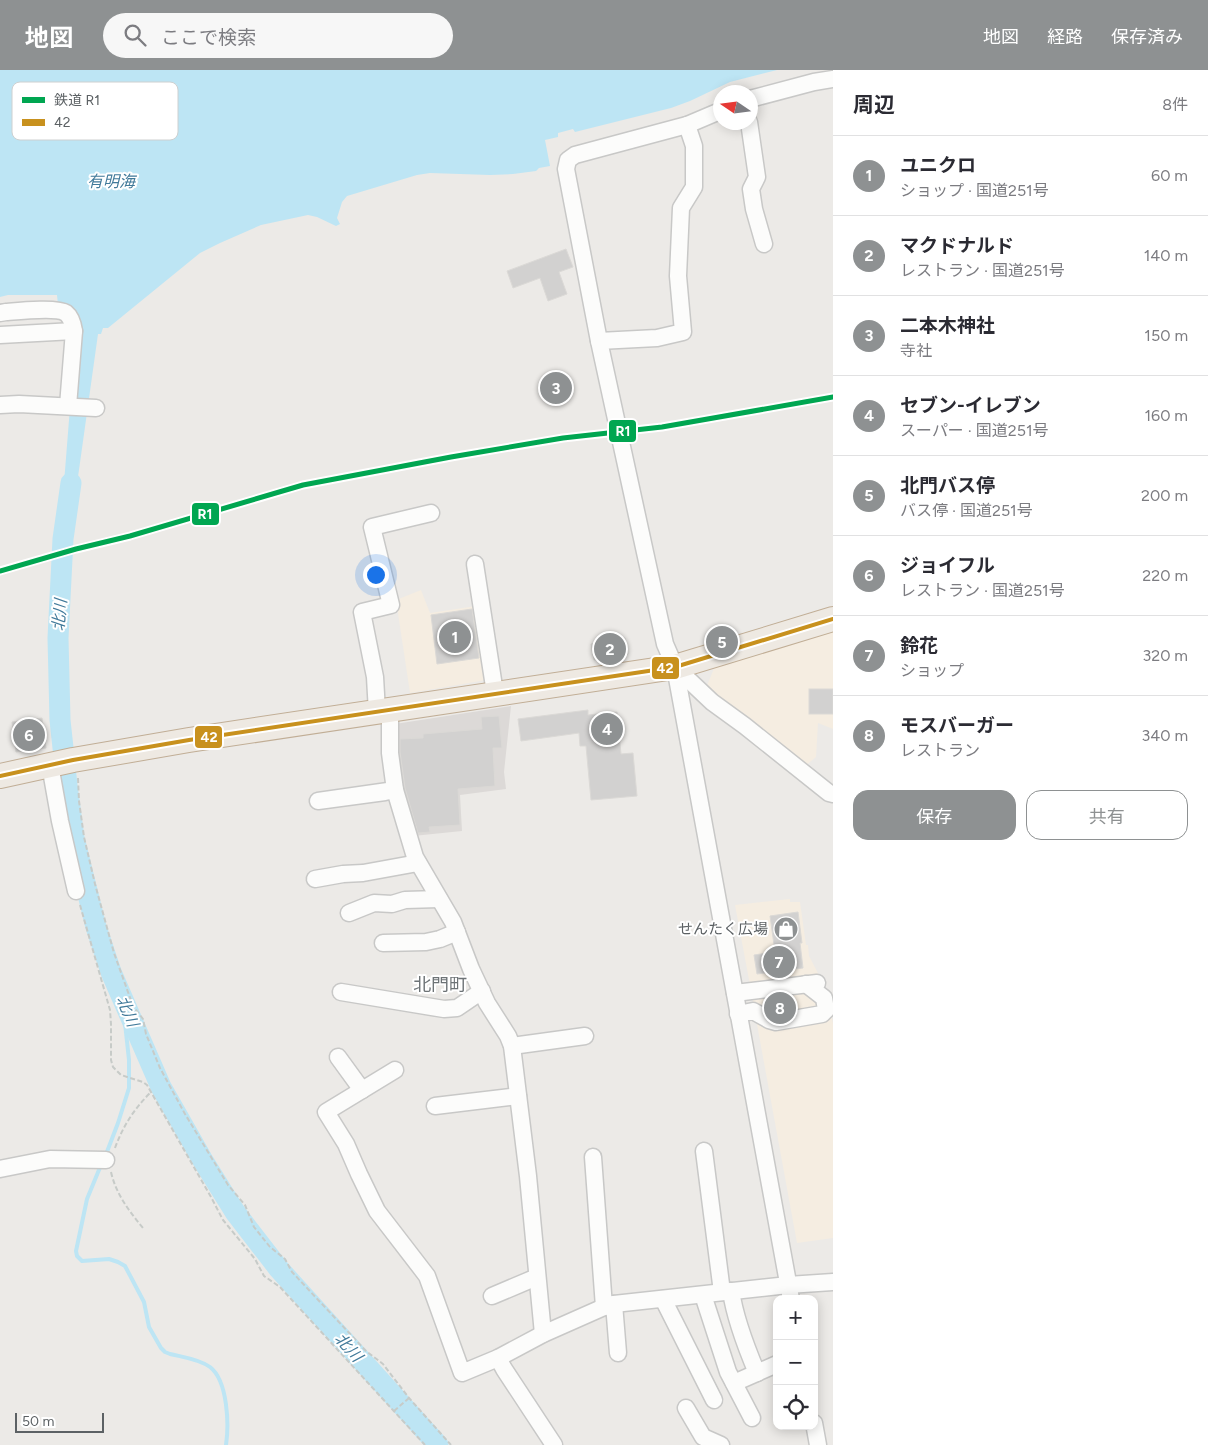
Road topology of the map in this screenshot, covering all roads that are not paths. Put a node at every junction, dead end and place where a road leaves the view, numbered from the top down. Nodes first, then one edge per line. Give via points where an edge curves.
1 (833, 79) edge
2 (758, 97) edge
3 (713, 115) edge
4 (686, 125) junction
5 (751, 130) edge
6 (764, 244) dead end
7 (0, 313) edge
8 (74, 331) junction
9 (0, 335) edge
10 (599, 341) junction
11 (0, 405) edge
12 (69, 406) junction
13 (96, 408) dead end
14 (431, 513) dead end
15 (475, 564) dead end
16 (833, 619) edge
17 (675, 667) junction
18 (495, 694) junction
19 (383, 711) junction
20 (64, 762) junction
21 (0, 776) edge
22 (832, 794) edge
23 (418, 863) junction
24 (315, 879) dead end
25 (76, 891) road end
26 (439, 899) junction
27 (349, 914) dead end
28 (457, 932) junction
29 (383, 943) dead end
30 (806, 984) junction
31 (482, 991) junction
32 (341, 992) dead end
33 (833, 992) edge
34 (735, 993) junction
35 (738, 1014) junction
36 (585, 1036) dead end
37 (512, 1046) junction
38 (338, 1057) dead end
39 (395, 1070) dead end
40 (362, 1090) junction
41 (518, 1096) junction
42 (435, 1106) dead end
43 (704, 1150) dead end
44 (592, 1157) dead end
45 (107, 1161) road end
46 (0, 1170) edge
47 (537, 1277) junction
48 (833, 1282) edge
49 (726, 1292) junction
50 (789, 1292) edge
51 (703, 1295) junction
52 (492, 1296) dead end
53 (663, 1299) junction
54 (609, 1306) junction
55 (543, 1334) junction
56 (618, 1353) dead end
57 (498, 1358) junction
58 (773, 1366) edge
59 (757, 1372) junction
60 (734, 1383) junction
61 (714, 1400) dead end
62 (686, 1408) dead end
63 (752, 1418) dead end
64 (815, 1430) edge
65 (554, 1445) edge
66 (721, 1445) edge
67 (818, 1445) edge

1 - 2 street
3 - 4 street
4 - 10 street via 694,146 694,187 680,208 678,276 683,332 657,338
4 - 10 street via 574,154 568,160 566,174
5 - 6 street via 757,176 751,189
7 - 8 street via 58,310 69,316
8 - 9 street
8 - 12 street
10 - 17 street via 665,644
11 - 12 street
12 - 13 street
14 - 19 street via 372,527 391,605 362,612
15 - 18 street
16 - 17 highway
17 - 18 highway
17 - 22 street via 712,702
17 - 34 street
18 - 19 highway
19 - 20 highway
19 - 23 street via 395,790
20 - 21 highway
20 - 25 street via 60,821
23 - 24 street
23 - 26 street
26 - 27 street via 374,903
26 - 28 street
28 - 29 street via 426,942
28 - 31 street
30 - 33 street via 820,983
30 - 34 street
30 - 35 street via 824,998 826,1010 822,1014 776,1022 753,1011
31 - 32 street via 457,1008 444,1009
31 - 37 street
34 - 35 street
35 - 50 street
36 - 37 street
37 - 41 street
38 - 40 street
39 - 40 street
40 - 57 street via 326,1112 346,1144 378,1211 427,1276 462,1373
41 - 42 street
41 - 47 street
43 - 49 street
44 - 54 street
45 - 46 street via 50,1159
47 - 52 street
47 - 55 street
48 - 50 street
49 - 50 street
49 - 51 street
49 - 59 street
51 - 53 street
51 - 60 street
53 - 54 street
53 - 61 street
54 - 55 street
54 - 56 street
55 - 57 street
57 - 65 street
58 - 59 street
59 - 60 street
60 - 63 street
62 - 66 street via 703,1437
64 - 67 street

